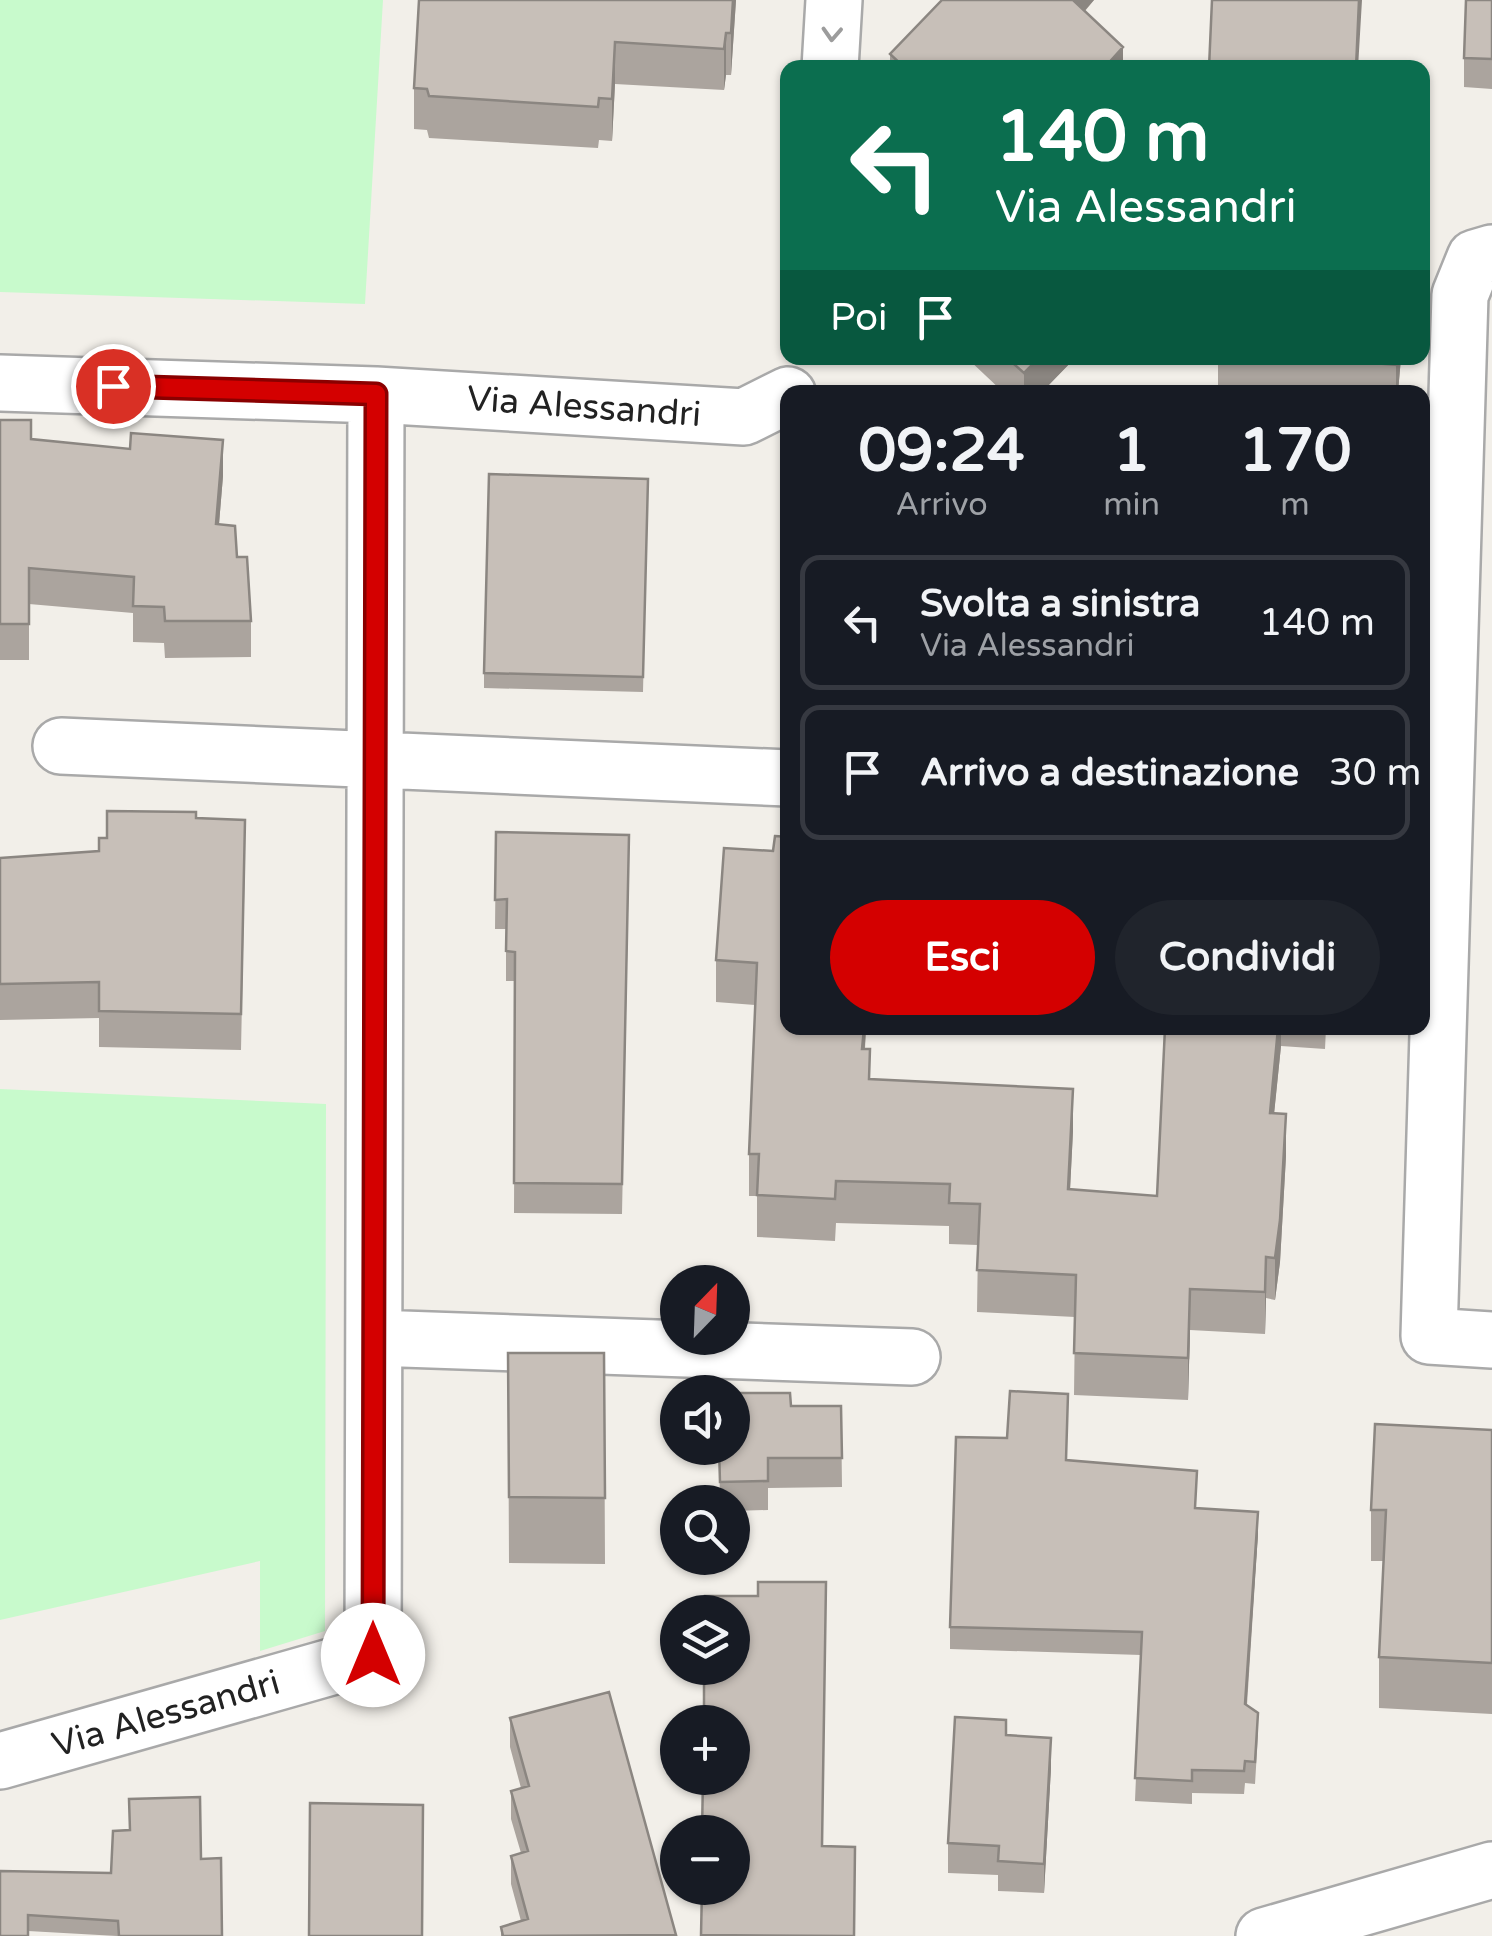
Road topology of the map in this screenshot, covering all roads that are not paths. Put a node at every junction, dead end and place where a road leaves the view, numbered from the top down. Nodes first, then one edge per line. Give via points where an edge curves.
1 (834, 0) edge
2 (830, 60) edge
3 (1492, 253) edge
4 (0, 382) edge
5 (376, 394) junction
6 (780, 399) edge
7 (61, 746) dead end
8 (375, 760) junction
9 (780, 778) edge
10 (374, 1338) junction
11 (1492, 1340) edge
12 (912, 1357) dead end
13 (0, 1760) edge
14 (1492, 1870) edge
15 (1264, 1936) edge

1 -> 2 street
3 - 11 street via 1475,258 1460,295 1429,1336
4 - 5 street, Via Alessandri
5 - 6 street, Via Alessandri via 744,417
5 - 8 street, Via Alessandri
7 - 8 street
8 - 9 street
8 - 10 street, Via Alessandri
10 - 12 street
10 - 13 street, Via Alessandri via 373,1655
14 - 15 street

